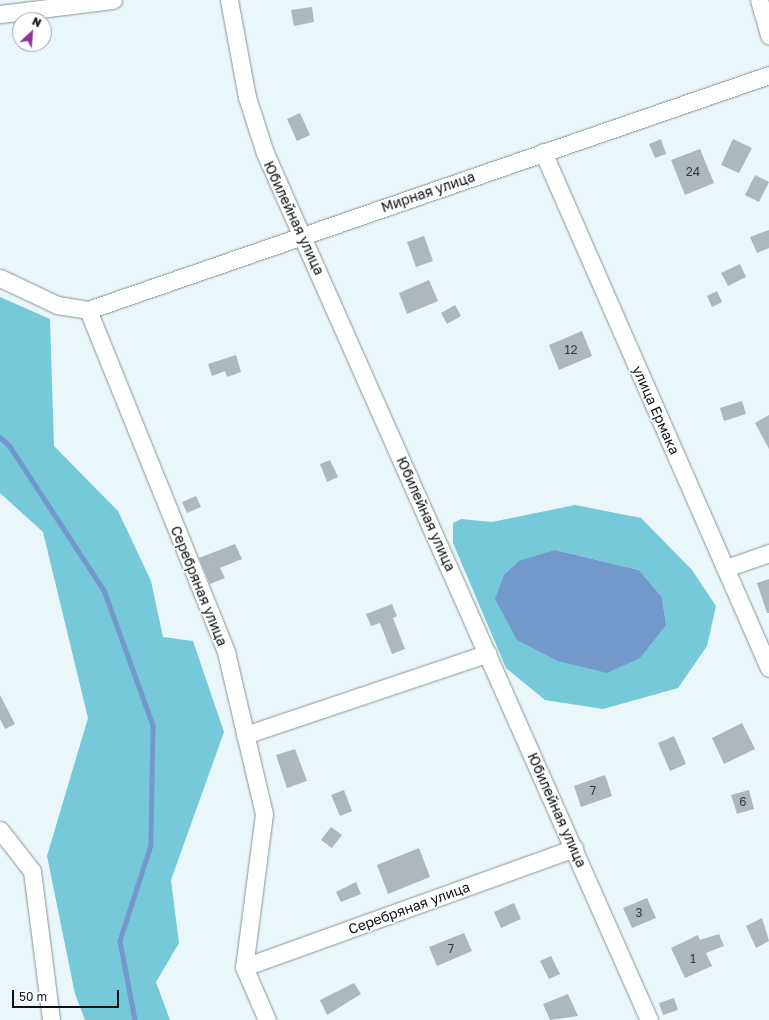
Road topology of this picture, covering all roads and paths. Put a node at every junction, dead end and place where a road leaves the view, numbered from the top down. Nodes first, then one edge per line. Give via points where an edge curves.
1 (113, 0) edge
2 (229, 0) edge
3 (758, 0) edge
4 (0, 14) edge
5 (769, 36) edge
6 (769, 75) edge
7 (543, 152) junction
8 (302, 235) junction
9 (0, 278) edge
10 (88, 310) junction
11 (769, 553) edge
12 (726, 568) junction
13 (488, 653) junction
14 (769, 668) edge
15 (244, 735) junction
16 (0, 830) edge
17 (574, 848) junction
18 (244, 967) junction
19 (51, 1020) edge
20 (266, 1020) edge
21 (649, 1020) edge

1 - 4 street
2 - 8 street, Юбилейная улица via 253,117 264,153
3 - 5 street
6 - 7 street, Мирная улица
7 - 8 street, Мирная улица
7 - 12 street, улица Ермака
8 - 10 street, Мирная улица
8 - 13 street, Юбилейная улица
9 - 10 street via 57,305
10 - 15 street, Серебряная улица via 226,652
11 - 12 street
12 - 14 street, улица Ермака
13 - 15 street
13 - 17 street, Юбилейная улица
15 - 18 street, Серебряная улица via 264,814
16 - 19 street via 32,871
17 - 18 street, Серебряная улица
17 - 21 street, Юбилейная улица
18 - 20 street, Серебряная улица

